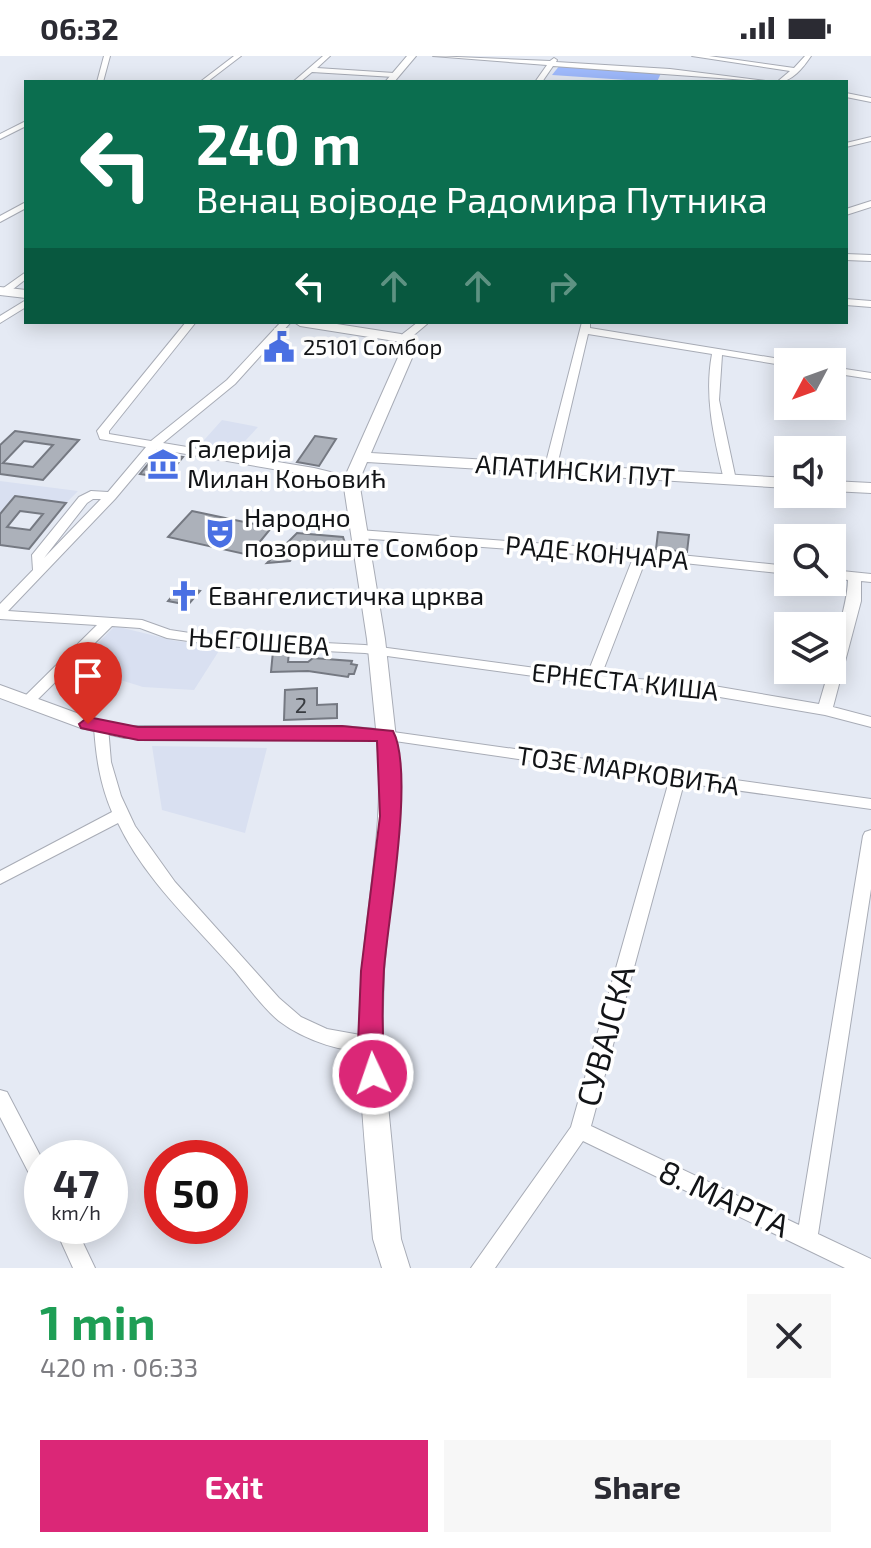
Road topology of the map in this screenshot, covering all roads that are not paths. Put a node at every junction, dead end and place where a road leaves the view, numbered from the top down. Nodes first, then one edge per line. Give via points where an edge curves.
1 (107, 56) edge
2 (238, 56) edge
3 (327, 56) edge
4 (412, 56) edge
5 (436, 56) edge
6 (560, 56) edge
7 (695, 56) edge
8 (808, 56) edge
9 (710, 57) edge
10 (756, 60) edge
11 (551, 64) junction
12 (312, 70) junction
13 (796, 70) junction
14 (392, 79) edge
15 (101, 80) edge
16 (206, 80) edge
17 (299, 80) edge
18 (539, 80) edge
19 (746, 80) edge
20 (783, 80) edge
21 (848, 95) edge
22 (871, 100) edge
23 (24, 124) edge
24 (0, 137) edge
25 (871, 139) edge
26 (848, 145) edge
27 (871, 204) edge
28 (24, 206) edge
29 (849, 210) edge
30 (871, 210) edge
31 (0, 219) edge
32 (848, 257) edge
33 (871, 258) edge
34 (24, 276) edge
35 (2, 291) edge
36 (24, 294) edge
37 (848, 302) edge
38 (24, 304) edge
39 (871, 304) edge
40 (0, 320) edge
41 (189, 324) edge
42 (284, 324) edge
43 (314, 324) edge
44 (421, 324) edge
45 (585, 326) edge
46 (404, 341) junction
47 (717, 352) junction
48 (774, 361) edge
49 (846, 372) edge
50 (871, 376) edge
51 (154, 445) junction
52 (362, 457) junction
53 (550, 470) junction
54 (730, 480) junction
55 (351, 481) junction
56 (774, 482) edge
57 (846, 487) edge
58 (871, 488) edge
59 (359, 534) junction
60 (641, 555) junction
61 (774, 569) edge
62 (846, 576) edge
63 (855, 577) junction
64 (871, 578) edge
65 (0, 613) edge
66 (108, 622) junction
67 (377, 650) junction
68 (592, 680) junction
69 (0, 691) edge
70 (27, 702) junction
71 (825, 710) junction
72 (871, 722) edge
73 (101, 727) junction
74 (386, 736) junction
75 (677, 779) junction
76 (871, 804) edge
77 (121, 814) junction
78 (871, 836) edge
79 (0, 878) edge
80 (370, 1043) junction
81 (0, 1098) edge
82 (580, 1130) junction
83 (24, 1144) edge
84 (807, 1238) junction
85 (73, 1244) edge
86 (84, 1268) edge
87 (396, 1268) edge
88 (482, 1268) edge
89 (867, 1268) edge

1 - 15 street
2 - 16 street
3 - 12 street
4 - 14 main road
5 - 11 street
6 - 11 street
7 - 9 street
8 - 13 street
9 - 10 street
10 - 13 street
11 - 18 street
11 - 19 street
12 - 14 street
12 - 17 street
13 - 20 street
21 - 22 street
23 - 24 street
25 - 26 street
27 - 29 street
28 - 31 street
29 - 30 street
32 - 33 street
34 - 35 street
35 - 36 main road
37 - 39 street
38 - 40 street
41 - 51 street via 103,431 104,437
42 - 51 street via 231,382
43 - 46 main road
44 - 46 street
45 - 47 street
45 - 53 street
46 - 52 main road via 402,364
47 - 48 street
47 - 54 street via 713,406
49 - 50 street
51 - 55 street
51 - 65 street
52 - 53 main road, АПАТИНСКИ ПУТ
52 - 55 main road
53 - 54 main road, АПАТИНСКИ ПУТ
54 - 56 main road, АПАТИНСКИ ПУТ
55 - 59 main road
57 - 58 main road
59 - 60 street, РАДЕ КОНЧАРА
59 - 67 main road
60 - 61 street, РАДЕ КОНЧАРА
60 - 68 street
62 - 63 street
63 - 64 street
63 - 71 street via 854,601
65 - 66 street, ЊЕГОШЕВА
66 - 67 street, ЊЕГОШЕВА via 223,642
66 - 70 street
67 - 68 street, ЕРНЕСТА КИША
67 - 74 main road
68 - 71 street, ЕРНЕСТА КИША via 702,689
69 - 70 main road
70 - 73 main road
71 - 72 street, ЕРНЕСТА КИША
73 - 74 main road via 138,733
73 - 77 street
74 - 75 street, ТОЗЕ МАРКОВИЋА
74 - 80 main road via 390,816
75 - 76 street, ТОЗЕ МАРКОВИЋА
75 - 82 street, СУВАЈСКА
77 - 79 street
77 - 80 street via 180,899 291,1020 344,1043
78 - 84 street
80 - 87 main road via 387,1239
81 - 83 street
82 - 84 street, 8. МАРТА
82 - 88 street, СУВАЈСКА
84 - 89 street, 8. МАРТА
85 - 86 street

